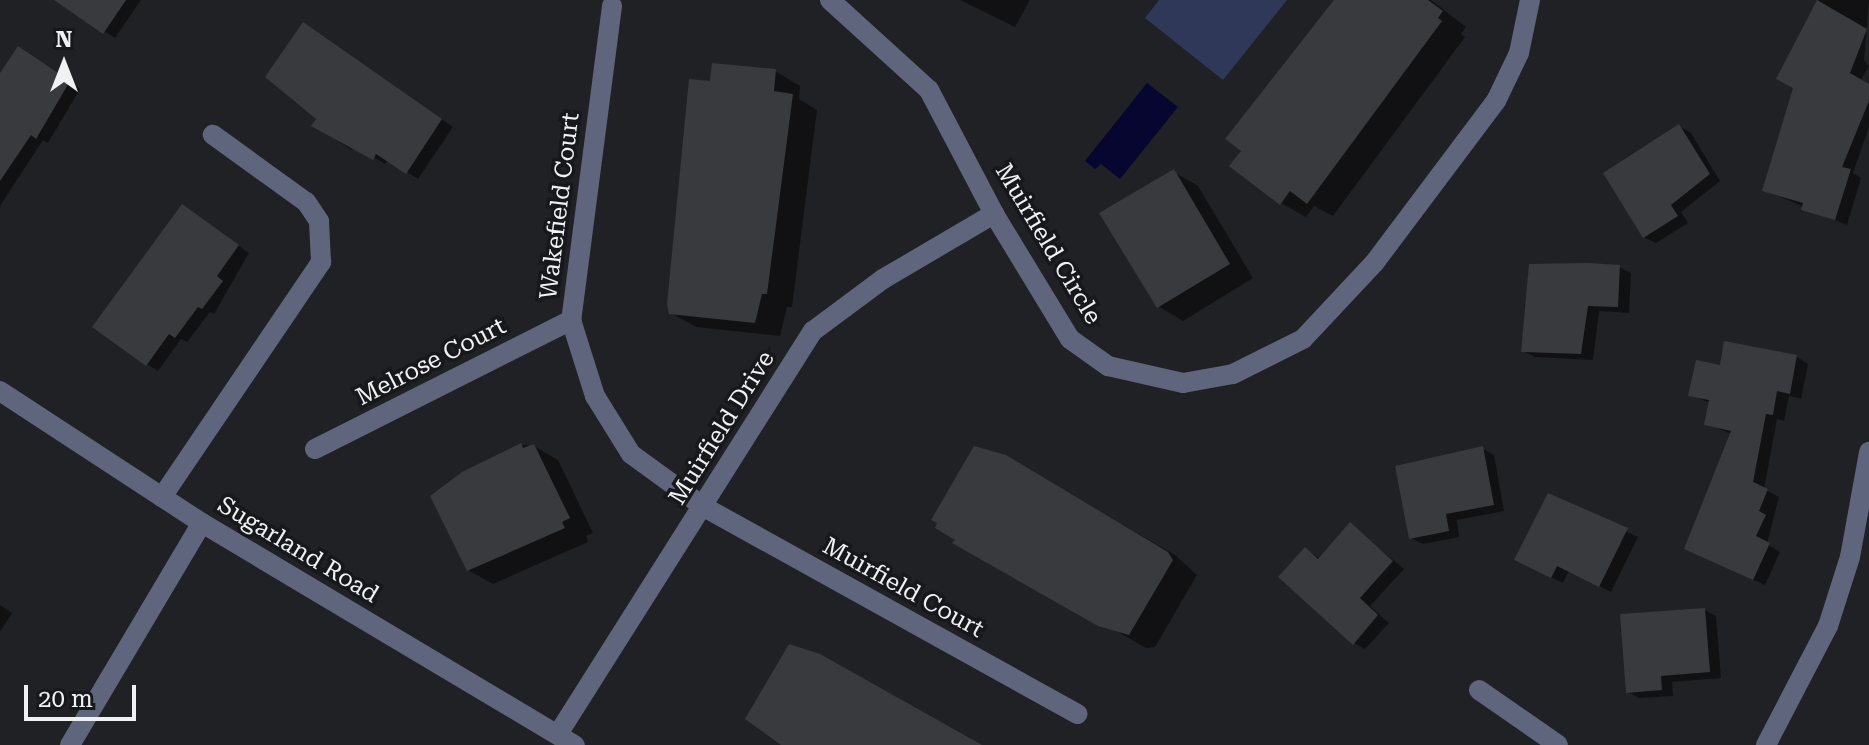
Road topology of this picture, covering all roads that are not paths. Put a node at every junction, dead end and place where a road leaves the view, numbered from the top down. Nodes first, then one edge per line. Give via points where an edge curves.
1 (830, 0) edge
2 (1530, 0) edge
3 (612, 6) dead end
4 (213, 135) dead end
5 (994, 214) junction
6 (571, 320) junction
7 (0, 391) edge
8 (315, 449) dead end
9 (1869, 452) edge
10 (162, 497) junction
11 (704, 507) junction
12 (202, 523) junction
13 (1479, 690) dead end
14 (1077, 714) dead end
15 (566, 740) edge
16 (70, 745) edge
17 (1558, 745) edge
18 (1766, 745) edge

1 - 5 street, Muirfield Circle via 929,90
2 - 5 street, Muirfield Circle via 1519,53 1496,101 1375,262 1303,339 1233,374 1183,383 1108,366 1070,339
3 - 6 street, Wakefield Court
4 - 10 street via 306,202 319,221 321,262
5 - 11 street, Muirfield Drive via 883,279 813,331
6 - 8 street, Melrose Court
6 - 11 street, Wakefield Court via 595,396 631,454
7 - 10 street, Sugarland Road
9 - 18 street via 1850,557 1828,626 1803,683
10 - 12 street, Sugarland Road
11 - 14 street, Muirfield Court
11 - 15 street, Muirfield Drive
12 - 15 street, Sugarland Road
12 - 16 street
13 - 17 street

